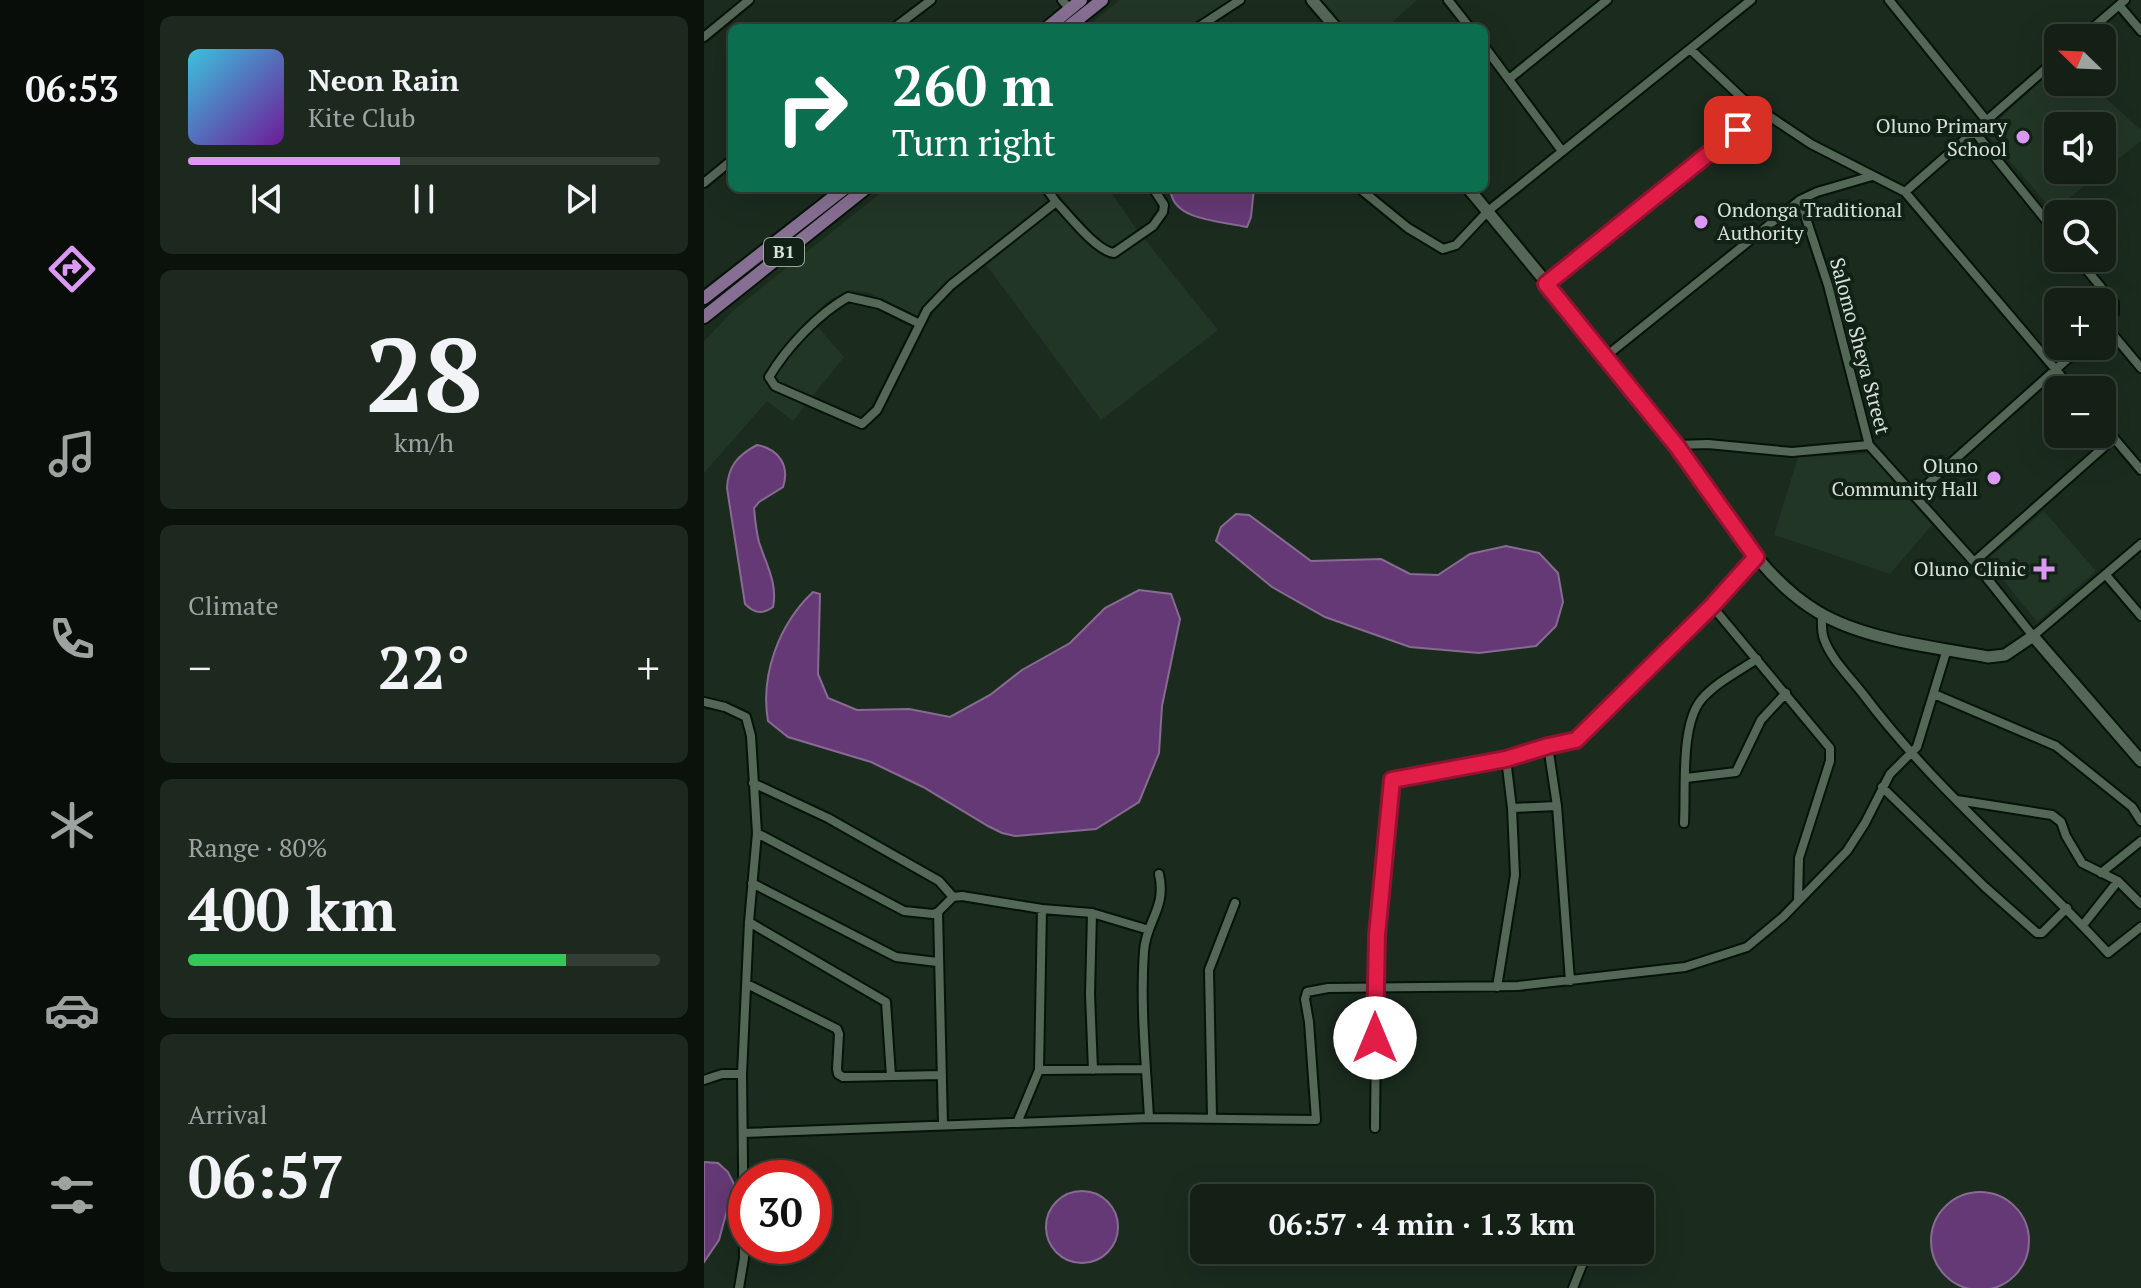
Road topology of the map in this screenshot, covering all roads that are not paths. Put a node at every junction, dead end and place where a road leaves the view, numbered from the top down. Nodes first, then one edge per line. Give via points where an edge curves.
1 (749, 0) edge
2 (931, 0) edge
3 (1083, 0) edge
4 (1102, 0) edge
5 (1240, 0) edge
6 (1607, 0) edge
7 (1751, 0) edge
8 (1889, 0) edge
9 (1314, 1) edge
10 (1453, 2) edge
11 (2122, 2) edge
12 (1066, 5) edge
13 (899, 24) edge
14 (1050, 24) edge
15 (1072, 24) edge
16 (1203, 24) edge
17 (1333, 24) edge
18 (1467, 24) edge
19 (2097, 24) edge
20 (2141, 31) edge
21 (704, 37) edge
22 (1690, 49) junction
23 (1488, 51) edge
24 (2044, 70) edge
25 (1509, 79) junction
26 (1762, 110) junction
27 (1986, 120) junction
28 (1974, 131) junction
29 (1562, 151) junction
30 (728, 163) edge
31 (1872, 176) junction
32 (704, 183) edge
33 (840, 192) edge
34 (861, 192) edge
35 (1049, 192) edge
36 (1156, 192) edge
37 (1364, 192) edge
38 (1471, 192) edge
39 (1905, 192) junction
40 (1800, 200) junction
41 (1056, 202) junction
42 (1488, 211) junction
43 (2044, 218) edge
44 (2089, 272) edge
45 (1546, 284) junction
46 (2102, 288) edge
47 (704, 298) edge
48 (704, 317) edge
49 (920, 324) junction
50 (2116, 340) edge
51 (1605, 357) junction
52 (2067, 360) edge
53 (2141, 368) edge
54 (2056, 370) junction
55 (2061, 376) edge
56 (2116, 440) edge
57 (1676, 445) junction
58 (1869, 445) junction
59 (2103, 448) edge
60 (2141, 470) edge
61 (1914, 496) junction
62 (2141, 544) edge
63 (1756, 557) junction
64 (1974, 562) junction
65 (2106, 575) junction
66 (1712, 606) junction
67 (1822, 614) junction
68 (2141, 616) edge
69 (2033, 636) junction
70 (1947, 649) junction
71 (1757, 659) junction
72 (1786, 693) junction
73 (1934, 694) junction
74 (704, 702) edge
75 (1548, 746) junction
76 (1912, 753) junction
77 (1506, 759) junction
78 (2141, 761) edge
79 (1686, 778) junction
80 (753, 783) junction
81 (1882, 787) junction
82 (1956, 800) junction
83 (1557, 806) junction
84 (1512, 808) junction
85 (2141, 821) edge
86 (1684, 823) dead end
87 (757, 833) junction
88 (2141, 841) edge
89 (2101, 873) junction
90 (1159, 874) dead end
91 (2118, 881) junction
92 (752, 883) junction
93 (953, 897) junction
94 (1798, 902) junction
95 (1235, 903) dead end
96 (2141, 904) edge
97 (2067, 908) junction
98 (1042, 909) junction
99 (938, 912) junction
100 (1092, 913) junction
101 (749, 922) junction
102 (2083, 925) junction
103 (2141, 927) edge
104 (1149, 930) junction
105 (937, 962) junction
106 (1570, 981) junction
107 (747, 984) junction
108 (1374, 987) junction
109 (1497, 987) junction
110 (1146, 1069) junction
111 (1039, 1070) junction
112 (1093, 1070) junction
113 (742, 1074) junction
114 (942, 1075) junction
115 (891, 1076) junction
116 (704, 1080) edge
117 (1149, 1118) junction
118 (1212, 1118) junction
119 (1017, 1123) junction
120 (943, 1125) junction
121 (1375, 1128) dead end
122 (743, 1133) junction
123 (1582, 1264) edge
124 (739, 1288) edge
125 (1573, 1288) edge

1 - 21 street
2 - 13 street
3 - 12 main road
4 - 15 main road
5 - 16 street
6 - 25 street
7 - 22 street
8 - 27 street
9 - 17 street
10 - 18 street
11 - 19 street
11 - 20 street
12 - 14 main road
22 - 26 street
22 - 29 street
23 - 25 street
24 - 27 street
25 - 29 street
26 - 31 street
26 - 45 street
27 - 28 street
28 - 39 street
28 - 43 street
29 - 42 street
30 - 32 street
31 - 39 street
31 - 40 street
33 - 47 main road, B1
34 - 48 main road, B1
35 - 41 street
36 - 41 street via 1164,205 1160,219 1114,253 1097,245
37 - 42 street via 1443,249 1456,245
38 - 42 street
39 - 54 street
40 - 51 street
40 - 58 street, Salomo Sheya Street
41 - 49 street via 951,285
42 - 45 street
44 - 46 street
45 - 51 street
49 - 49 street via 877,410 865,423 775,386 769,377 832,306 848,297 879,304
50 - 53 street
51 - 57 street
52 - 54 street
54 - 55 street
54 - 61 street
56 - 60 street
57 - 58 street via 1787,452
57 - 63 street
58 - 61 street, Salomo Sheya Street
59 - 64 street
61 - 64 street, Salomo Sheya Street
62 - 65 street
63 - 66 street
63 - 67 street
64 - 69 street, Salomo Sheya Street
65 - 68 street
65 - 69 street
66 - 71 street
66 - 75 street via 1583,736
67 - 70 street via 1867,632
67 - 76 street via 1828,648
69 - 70 street via 2005,655
69 - 78 street
70 - 73 street
71 - 72 street
71 - 79 street via 1696,707 1689,727
72 - 79 street via 1761,720 1736,772
72 - 94 street via 1832,754 1799,858
73 - 76 street
73 - 85 street via 2056,746 2132,807
74 - 80 street via 746,717
75 - 77 street
75 - 83 street
76 - 81 street
76 - 82 street
77 - 84 street
77 - 108 street via 1392,780
79 - 86 street
80 - 87 street
80 - 93 street via 939,881
81 - 94 street via 1847,851
81 - 97 street via 2037,933
82 - 89 street via 2052,815 2082,863
82 - 97 street
83 - 84 street
83 - 106 street
84 - 109 street via 1515,875
87 - 92 street
87 - 99 street via 898,909
88 - 89 street
89 - 91 street
90 - 104 street via 1161,895
91 - 96 street
91 - 102 street
92 - 101 street
92 - 105 street via 896,957
93 - 98 street
93 - 99 street
94 - 106 street via 1756,942 1705,961
95 - 118 street via 1209,970
97 - 102 street
98 - 100 street
98 - 111 street
99 - 105 street
100 - 104 street
100 - 112 street
101 - 107 street
101 - 115 street via 886,1002
102 - 103 street via 2108,953
104 - 110 street via 1142,1003
105 - 114 street
106 - 109 street
107 - 113 street
107 - 115 street via 837,1029 838,1074
108 - 109 street
108 - 118 street via 1328,988 1305,995 1316,1120
108 - 121 street
110 - 112 street
110 - 117 street
111 - 112 street
111 - 119 street
113 - 116 street
113 - 122 street
114 - 115 street
114 - 120 street
117 - 118 street
117 - 119 street
119 - 120 street
120 - 122 street
122 - 124 street via 744,1258
123 - 125 street

